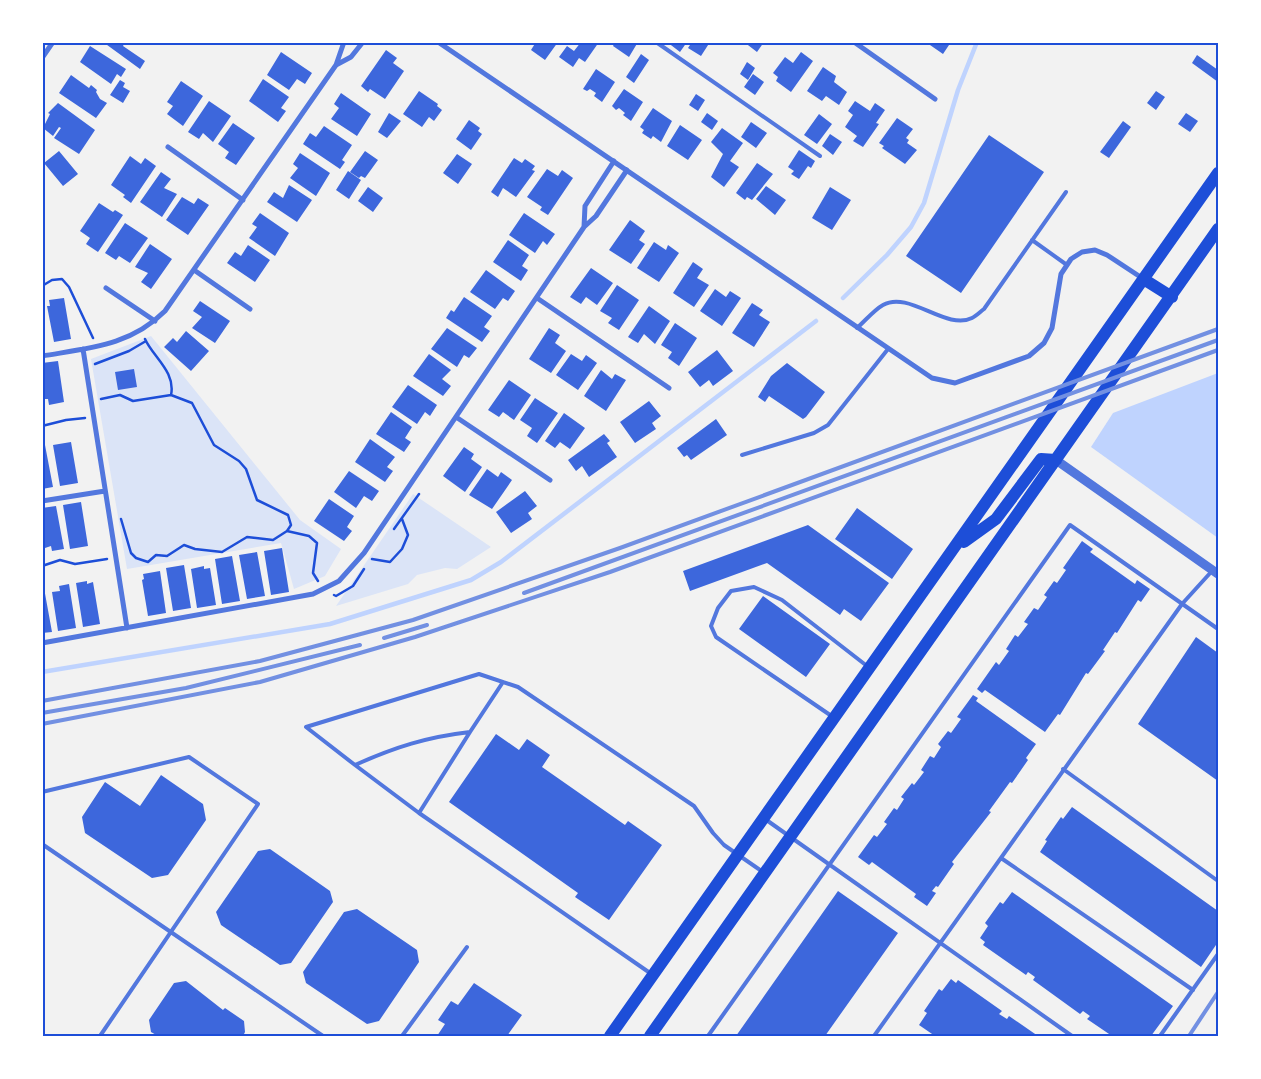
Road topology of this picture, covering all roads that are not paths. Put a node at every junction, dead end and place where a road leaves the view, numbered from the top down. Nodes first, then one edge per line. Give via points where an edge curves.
1 (53, 42) edge
2 (344, 42) edge
3 (363, 42) edge
4 (438, 42) edge
5 (656, 42) edge
6 (854, 42) edge
7 (42, 58) edge
8 (336, 65) junction
9 (935, 99) dead end
10 (168, 147) dead end
11 (820, 156) dead end
12 (614, 161) junction
13 (627, 170) junction
14 (1218, 173) edge
15 (1066, 192) dead end
16 (243, 200) junction
17 (584, 227) junction
18 (1218, 229) edge
19 (1032, 240) junction
20 (1067, 265) junction
21 (194, 270) junction
22 (1145, 280) junction
23 (106, 288) dead end
24 (1172, 297) junction
25 (537, 298) junction
26 (250, 310) dead end
27 (155, 321) junction
28 (857, 328) junction
29 (83, 349) junction
30 (888, 349) junction
31 (42, 356) edge
32 (669, 388) dead end
33 (456, 417) junction
34 (742, 455) dead end
35 (1056, 460) junction
36 (550, 480) dead end
37 (105, 491) junction
38 (42, 501) edge
39 (954, 550) junction
40 (1216, 572) edge
41 (1182, 604) junction
42 (127, 628) junction
43 (1218, 629) edge
44 (42, 643) edge
45 (871, 668) junction
46 (503, 682) junction
47 (835, 719) junction
48 (470, 732) junction
49 (356, 765) junction
50 (1063, 770) junction
51 (42, 792) edge
52 (419, 813) junction
53 (765, 819) junction
54 (790, 837) junction
55 (42, 844) edge
56 (739, 855) junction
57 (1001, 858) junction
58 (828, 864) junction
59 (765, 873) junction
60 (1218, 881) edge
61 (170, 933) junction
62 (940, 943) junction
63 (467, 947) dead end
64 (1218, 954) edge
65 (654, 976) junction
66 (1193, 990) junction
67 (876, 1035) edge
68 (100, 1036) edge
69 (323, 1036) edge
70 (402, 1036) edge
71 (610, 1036) edge
72 (650, 1036) edge
73 (708, 1036) edge
74 (881, 1036) edge
75 (1072, 1036) edge
76 (1160, 1036) edge

1 - 7 street
2 - 8 street
3 - 8 street via 351,57
4 - 12 street
5 - 11 lane
6 - 9 street
8 - 16 street
10 - 16 street
12 - 13 street
12 - 17 street via 586,206
13 - 17 street via 596,216
13 - 28 street
14 - 22 main road
15 - 19 lane
16 - 21 street
17 - 25 street
18 - 24 main road
19 - 20 lane
19 - 28 lane via 984,309 970,319 951,320 899,302 884,304
20 - 22 street via 1082,252 1095,250 1107,254
20 - 30 street via 1061,274 1052,328 1044,343 1030,356 954,383 932,378
21 - 26 street
21 - 27 street
22 - 24 main road
22 - 39 main road
23 - 27 street
24 - 35 main road
25 - 32 street
25 - 33 street
27 - 29 street via 112,344
28 - 30 street
29 - 31 street
29 - 37 street
30 - 34 lane via 828,425 814,433
33 - 36 street
33 - 42 street via 364,553 339,581 313,594
35 - 39 main road via 1041,459 996,520
35 - 40 street
35 - 54 main road
37 - 38 street
37 - 42 street
39 - 45 main road
40 - 41 lane
41 - 43 lane
41 - 50 lane
41 - 58 lane via 1070,525
42 - 44 street
45 - 47 main road
45 - 47 lane via 782,600 754,588 731,591 718,608 711,626 716,637
46 - 48 lane
46 - 49 lane via 479,674 306,727
46 - 56 lane via 518,686 694,806 712,833
47 - 53 main road
48 - 49 lane via 433,736 391,748
48 - 52 lane
49 - 52 lane
50 - 57 lane
50 - 60 lane
51 - 61 lane via 189,757 258,804
52 - 65 lane
53 - 54 lane
53 - 56 main road
54 - 58 lane
54 - 59 main road
55 - 61 lane
56 - 59 lane
56 - 65 main road
57 - 62 lane
57 - 66 lane
58 - 62 lane
58 - 73 lane
59 - 72 main road
61 - 68 lane
61 - 69 lane
62 - 67 lane
62 - 75 lane
63 - 70 lane
64 - 66 lane
65 - 71 main road
66 - 76 lane
67 - 74 lane

